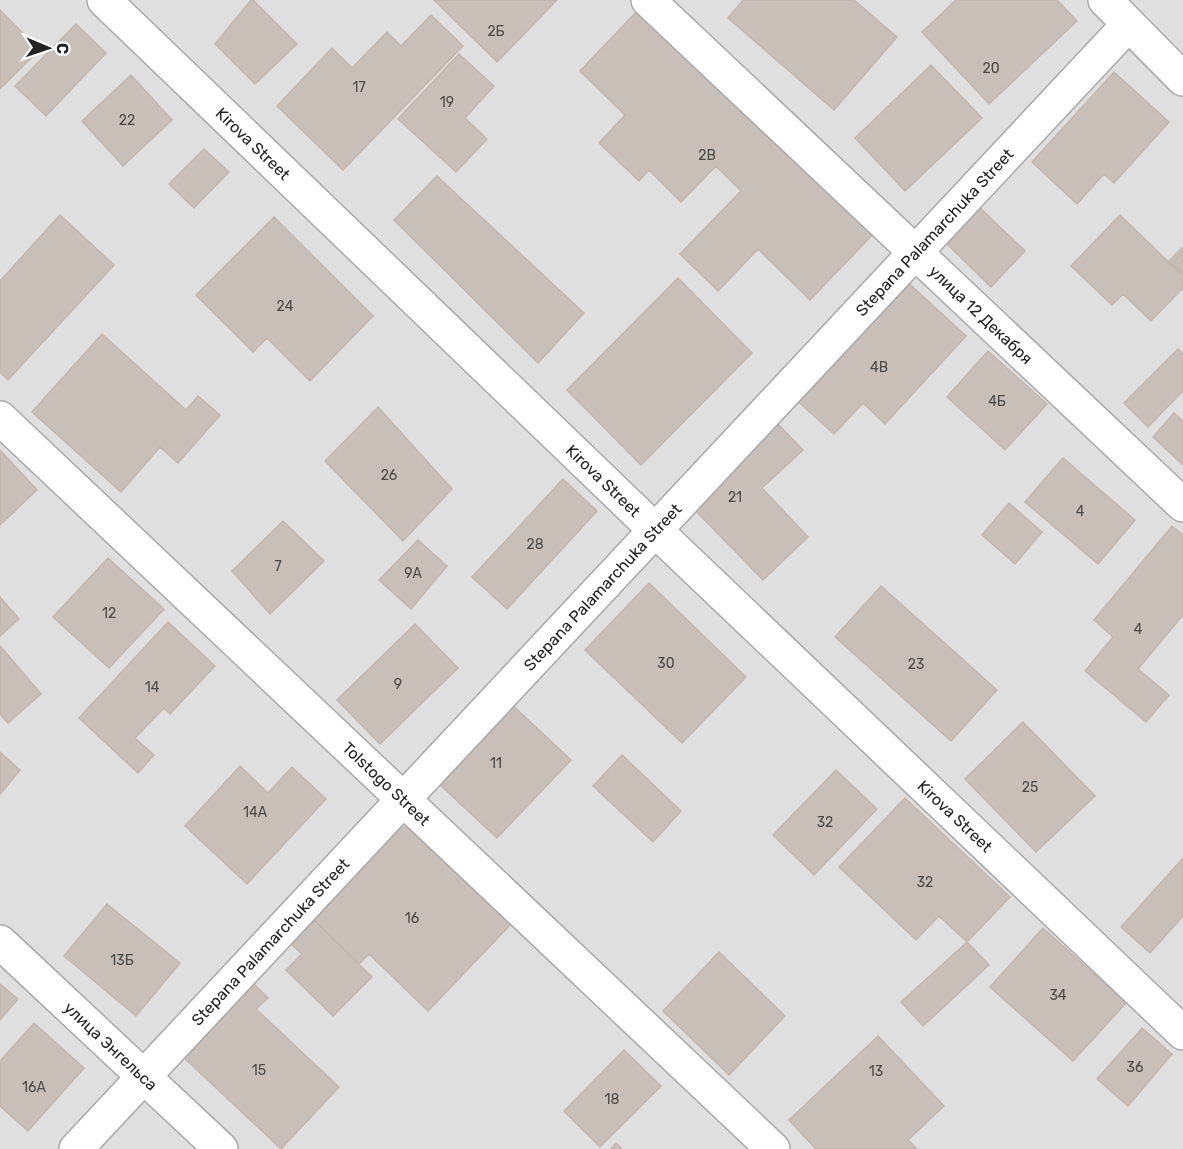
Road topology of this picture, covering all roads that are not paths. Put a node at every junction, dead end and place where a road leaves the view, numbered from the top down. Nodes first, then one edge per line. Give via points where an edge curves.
1 (104, 0) edge
2 (648, 0) edge
3 (1105, 0) edge
4 (1128, 25) junction
5 (1183, 79) edge
6 (915, 252) junction
7 (0, 418) edge
8 (1183, 506) edge
9 (655, 530) junction
10 (403, 800) junction
11 (0, 942) edge
12 (1183, 1033) edge
13 (143, 1077) junction
14 (76, 1149) edge
15 (221, 1149) edge
16 (773, 1149) edge

1 - 9 street, Kirova Street
2 - 6 street, улица 12 Декабря
3 - 4 street
4 - 5 street
4 - 6 street, Stepana Palamarchuka Street
6 - 8 street, улица 12 Декабря
6 - 9 street, Stepana Palamarchuka Street
7 - 10 street, Tolstogo Street
9 - 10 street, Stepana Palamarchuka Street
9 - 12 street, Kirova Street
10 - 13 street, Stepana Palamarchuka Street
10 - 16 street, Tolstogo Street
11 - 13 street, улица Энгельса
13 - 14 street, Stepana Palamarchuka Street
13 - 15 street, улица Энгельса

